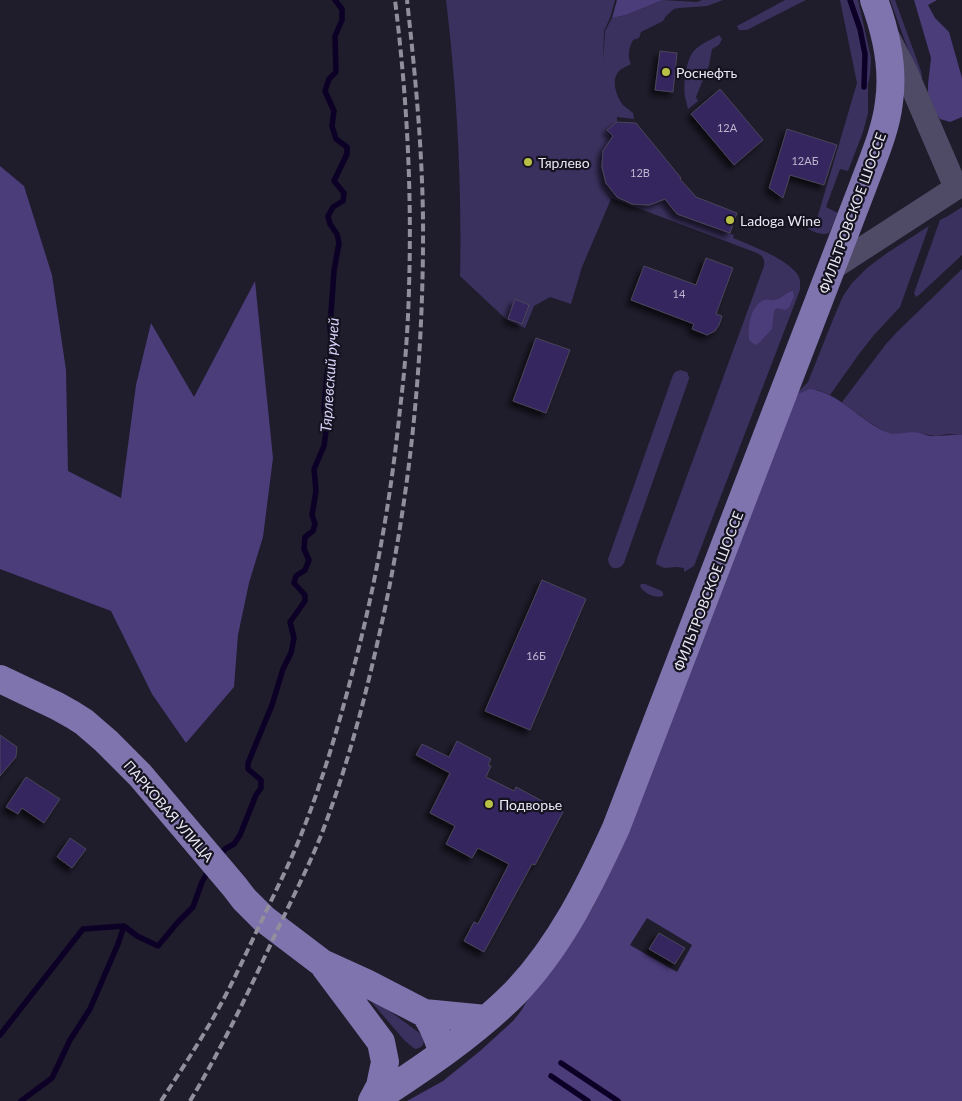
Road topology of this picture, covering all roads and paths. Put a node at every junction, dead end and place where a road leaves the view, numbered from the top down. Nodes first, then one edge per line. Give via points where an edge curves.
1 (874, 0) edge
2 (884, 31) junction
3 (959, 186) edge
4 (831, 269) junction
5 (0, 679) edge
6 (322, 964) junction
7 (424, 1013) junction
8 (486, 1020) junction
9 (381, 1042) junction
10 (435, 1059) junction
11 (373, 1101) edge

1 - 2 main road, ФИЛЬТРОВСКОЕ ШОССЕ
2 - 3 street
2 - 4 main road, ФИЛЬТРОВСКОЕ ШОССЕ via 890,69 884,126
3 - 4 street
4 - 8 main road, ФИЛЬТРОВСКОЕ ШОССЕ via 603,857 554,945 528,978
5 - 6 main road, ПАРКОВАЯ УЛИЦА via 84,722 140,776 244,899 264,919
6 - 7 main road, ПАРКОВАЯ УЛИЦА
6 - 9 main road, ПАРКОВАЯ УЛИЦА
7 - 8 main road
7 - 10 main road via 436,1032
8 - 10 main road, ФИЛЬТРОВСКОЕ ШОССЕ
9 - 10 main road
9 - 11 main road, ПАРКОВАЯ УЛИЦА via 385,1062
10 - 11 main road, ФИЛЬТРОВСКОЕ ШОССЕ

